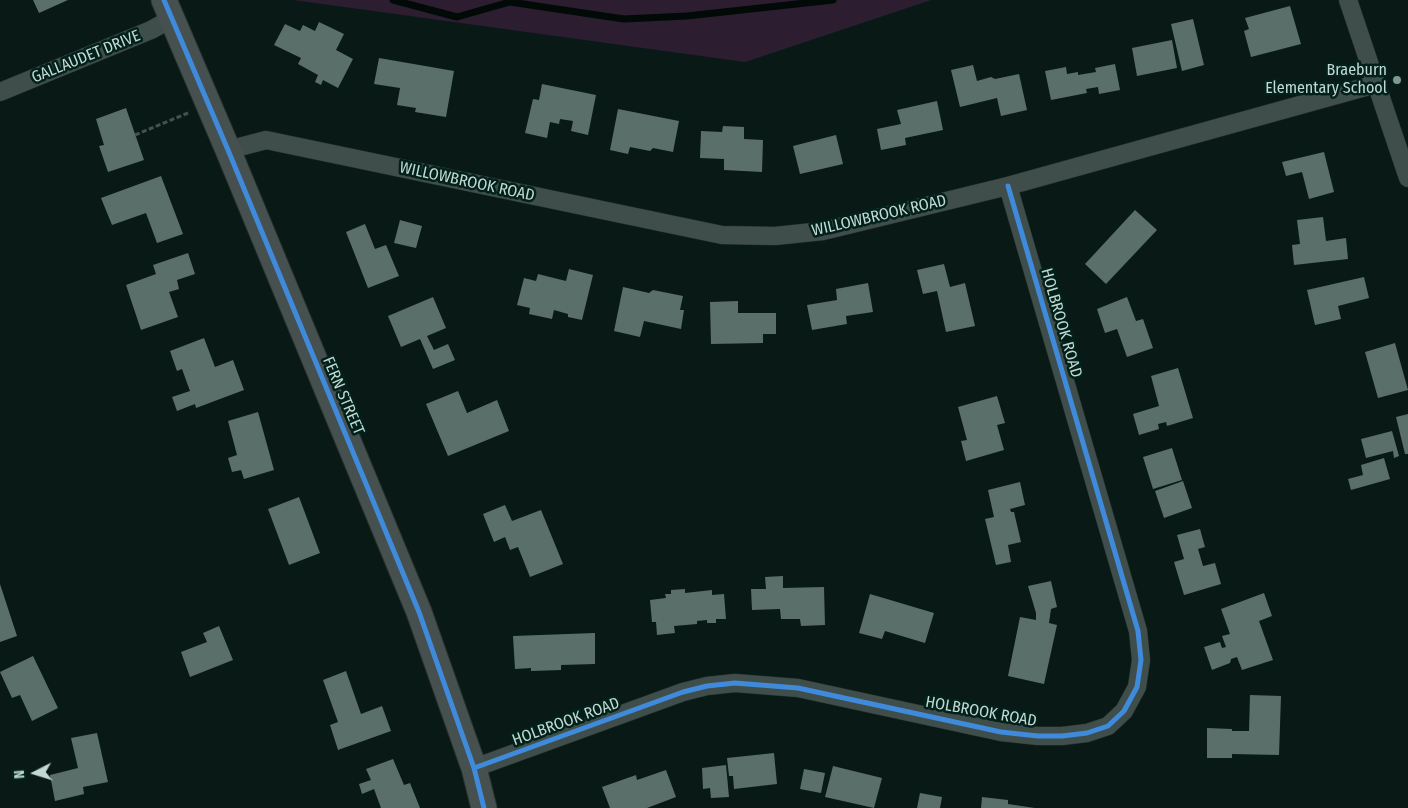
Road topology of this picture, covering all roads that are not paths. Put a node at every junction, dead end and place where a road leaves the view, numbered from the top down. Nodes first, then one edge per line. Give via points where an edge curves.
1 (1348, 0) edge
2 (167, 9) edge
3 (1376, 84) junction
4 (0, 92) edge
5 (228, 150) junction
6 (1408, 178) edge
7 (1008, 186) junction
8 (474, 768) junction
9 (484, 808) edge

1 - 3 street
2 - 4 street, GALLAUDET DRIVE via 151,30
2 - 5 street, FERN STREET
3 - 6 street
3 - 7 street, WILLOWBROOK ROAD
5 - 7 street, WILLOWBROOK ROAD via 266,140 722,235 776,236 824,231
5 - 8 street, FERN STREET via 415,603
7 - 8 street, HOLBROOK ROAD via 1138,631 1141,660 1138,687 1124,711 1108,726 1087,733 1038,736 1001,732 798,688 735,683 683,692
8 - 9 street, FERN STREET

